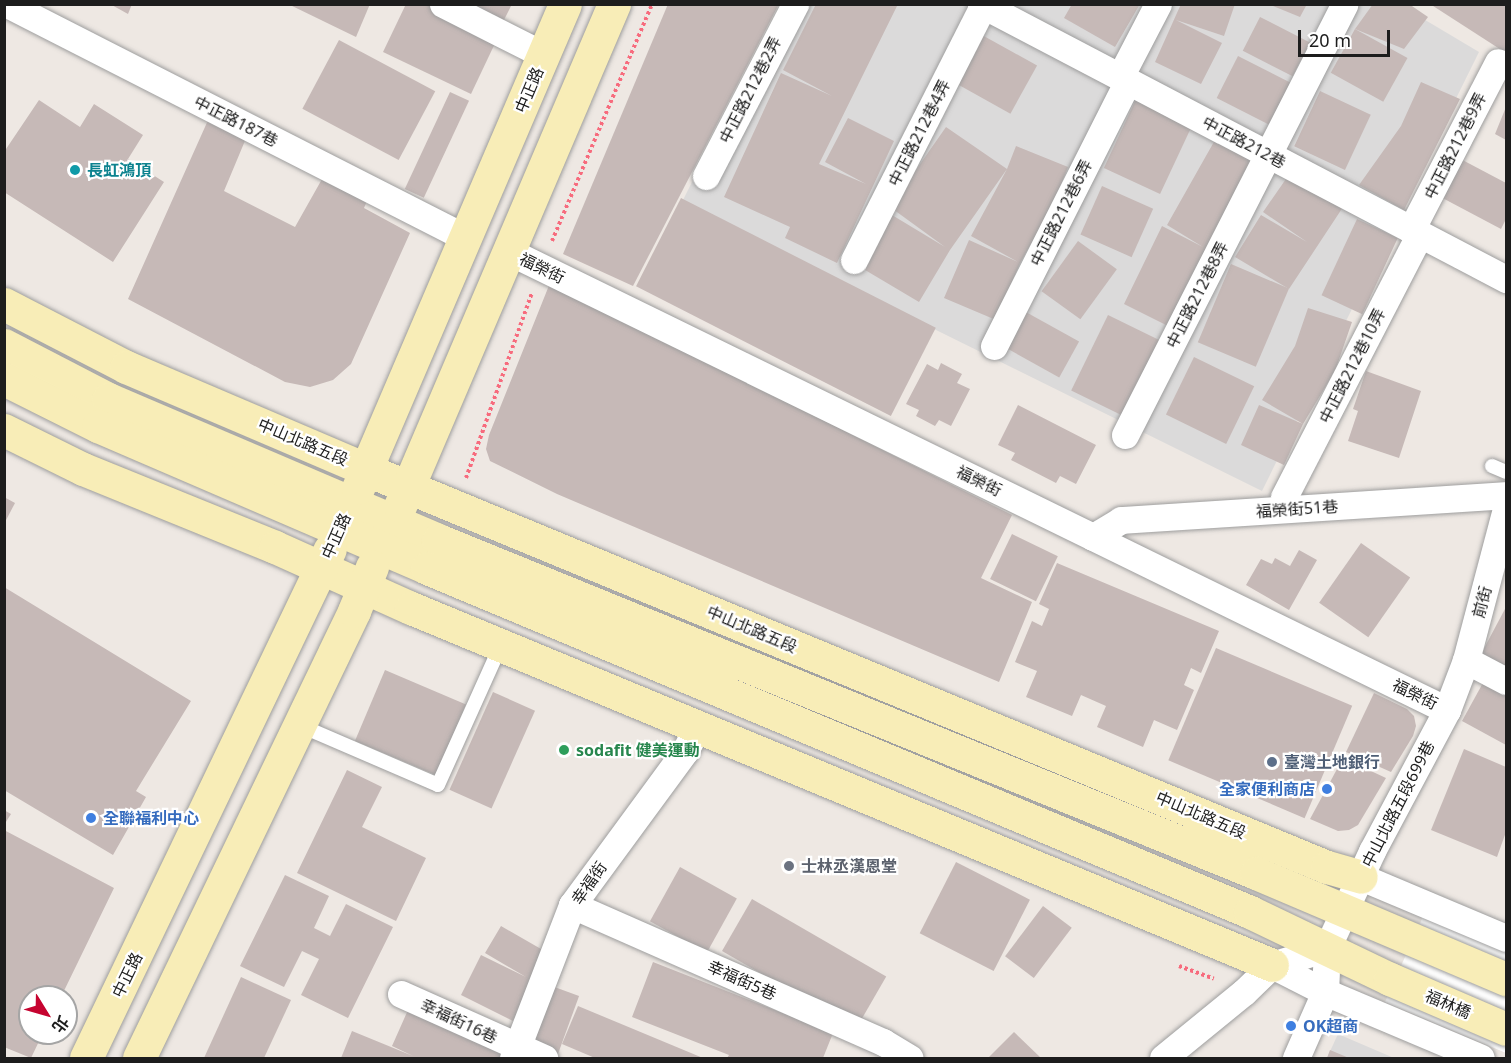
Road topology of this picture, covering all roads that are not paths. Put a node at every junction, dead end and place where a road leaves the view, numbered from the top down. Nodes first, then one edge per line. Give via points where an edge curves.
1 (6, 4) edge
2 (443, 4) edge
3 (565, 4) edge
4 (614, 4) edge
5 (795, 4) edge
6 (1158, 4) edge
7 (982, 5) edge
8 (1344, 5) edge
9 (544, 55) junction
10 (1498, 62) dead end
11 (1124, 79) junction
12 (1268, 154) junction
13 (706, 176) dead end
14 (1416, 232) junction
15 (466, 238) junction
16 (510, 252) junction
17 (854, 260) dead end
18 (1506, 279) edge
19 (4, 304) edge
20 (4, 345) edge
21 (994, 346) dead end
22 (4, 379) edge
23 (4, 430) edge
24 (1125, 435) dead end
25 (1492, 466) dead end
26 (367, 470) junction
27 (1506, 472) edge
28 (409, 486) junction
29 (1506, 495) edge
30 (1284, 497) dead end
31 (1506, 509) edge
32 (345, 515) junction
33 (387, 534) junction
34 (1093, 537) junction
35 (321, 569) junction
36 (363, 587) junction
37 (501, 645) junction
38 (1466, 660) junction
39 (1506, 681) edge
40 (1448, 710) junction
41 (300, 725) junction
42 (698, 726) junction
43 (1361, 877) junction
44 (572, 905) junction
45 (1344, 911) junction
46 (1506, 938) edge
47 (1328, 948) junction
48 (1272, 965) junction
49 (1390, 979) joint
50 (1506, 979) edge
51 (1325, 992) junction
52 (401, 994) dead end
53 (1506, 1029) edge
54 (515, 1053) edge
55 (86, 1059) edge
56 (139, 1059) edge
57 (544, 1059) edge
58 (910, 1059) edge
59 (1163, 1059) edge
60 (1296, 1059) edge
61 (1481, 1059) edge

1 - 15 street, 中正路187巷
2 - 9 street
3 - 9 main road, 中正路
4 - 16 main road
5 - 13 street, 中正路212巷2弄
6 - 11 street, 中正路212巷6弄
7 - 11 street, 中正路212巷
7 - 17 street, 中正路212巷4弄
8 - 12 street, 中正路212巷8弄
9 - 15 main road, 中正路
10 - 14 street, 中正路212巷9弄
11 - 12 street, 中正路212巷
11 - 21 street, 中正路212巷6弄
12 - 14 street, 中正路212巷
12 - 24 street, 中正路212巷8弄
14 - 18 street, 中正路212巷
14 - 30 street, 中正路212巷10弄
15 - 26 main road, 中正路
16 - 28 main road
16 - 34 street, 福榮街
19 - 26 main road, 中山北路五段 via 126,367
20 - 32 main road, 中山北路五段
22 - 32 main road, 中山北路五段 via 98,426
23 - 35 main road via 83,469
25 - 27 lane
26 - 28 main road, 中山北路五段
26 - 32 main road, 中正路
28 - 33 main road
28 - 43 main road, 中山北路五段 via 1327,867
29 - 34 street, 福榮街51巷 via 1121,520
31 - 38 street, 前街
32 - 33 main road, 中山北路五段
32 - 35 main road, 中正路
33 - 36 main road
33 - 45 main road, 中山北路五段
33 - 47 main road, 中山北路五段
34 - 40 street, 福榮街
35 - 36 main road
35 - 55 main road, 中正路
36 - 37 main road
36 - 41 main road
37 - 41 lane via 438,785
37 - 42 main road
38 - 39 street
38 - 40 street, 中山北路五段699巷
40 - 43 street, 中山北路五段699巷
41 - 56 main road
42 - 44 street, 幸福街 via 685,751
42 - 48 main road
43 - 45 street, 中山北路五段699巷
43 - 46 street, 中山北路五段
44 - 54 street, 幸福街
44 - 58 street, 幸福街5巷 via 882,1042
45 - 47 street, 中山北路五段699巷
45 - 50 main road, 中山北路五段
47 - 48 street
47 - 49 main road, 中山北路五段
47 - 51 street, 中山北路五段699巷
48 - 51 street
48 - 59 street
49 - 53 main road, 福林橋
51 - 60 street, 中山北路五段699巷
51 - 61 street
52 - 54 street, 幸福街16巷
54 - 57 street, 幸福街16巷

